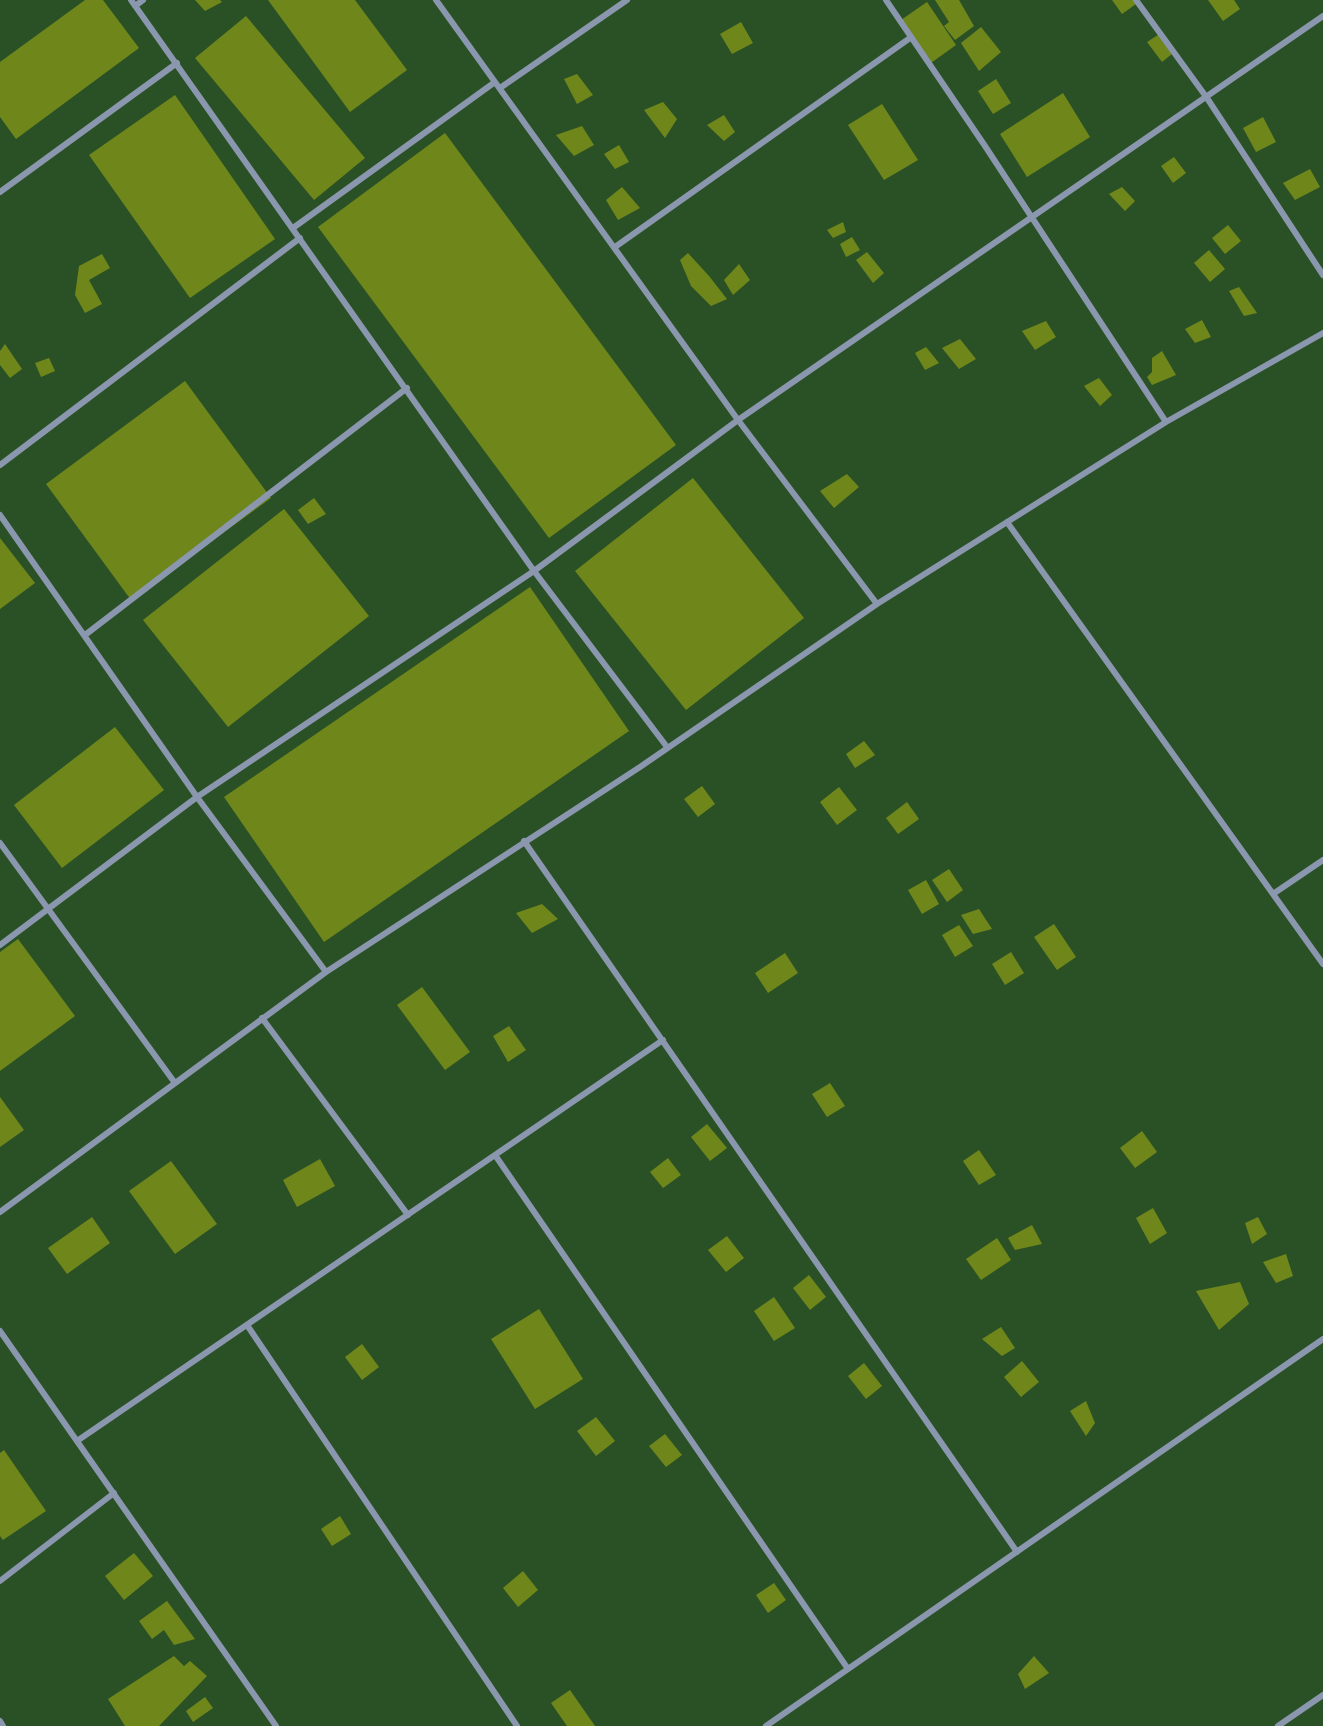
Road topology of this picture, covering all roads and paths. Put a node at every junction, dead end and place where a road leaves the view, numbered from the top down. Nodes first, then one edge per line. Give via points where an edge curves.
1 (143, 0) edge
2 (436, 0) edge
3 (627, 0) edge
4 (885, 0) edge
5 (1136, 0) edge
6 (133, 3) edge
7 (1323, 16) edge
8 (909, 38) junction
9 (177, 63) junction
10 (495, 82) junction
11 (500, 88) junction
12 (1207, 98) junction
13 (0, 192) edge
14 (1031, 219) junction
15 (293, 228) junction
16 (300, 238) junction
17 (615, 247) junction
18 (1323, 275) edge
19 (1323, 333) edge
20 (407, 388) junction
21 (738, 420) junction
22 (1166, 422) junction
23 (0, 465) edge
24 (0, 515) edge
25 (1007, 522) junction
26 (534, 571) junction
27 (877, 604) junction
28 (85, 635) junction
29 (667, 747) junction
30 (197, 797) junction
31 (524, 841) junction
32 (0, 843) edge
33 (1323, 860) edge
34 (1273, 894) junction
35 (48, 909) junction
36 (0, 945) edge
37 (1323, 964) edge
38 (326, 972) junction
39 (262, 1018) junction
40 (663, 1040) junction
41 (175, 1083) junction
42 (495, 1155) junction
43 (0, 1212) edge
44 (408, 1215) junction
45 (247, 1325) junction
46 (0, 1331) edge
47 (1323, 1339) edge
48 (77, 1441) junction
49 (114, 1493) junction
50 (1017, 1552) junction
51 (0, 1581) edge
52 (848, 1669) junction
53 (1323, 1695) edge
54 (0, 1722) edge
55 (3, 1726) edge
56 (276, 1726) edge
57 (517, 1726) edge
58 (766, 1726) edge
59 (1278, 1726) edge

1 - 6 street
2 - 10 street
3 - 11 street
4 - 8 street
5 - 12 street
6 - 9 street
7 - 12 street
8 - 14 street
8 - 17 street
9 - 13 street
9 - 15 street
10 - 11 street
10 - 15 street
11 - 17 street
12 - 14 street
12 - 18 street
14 - 21 street
14 - 22 street
15 - 16 street
16 - 20 street
16 - 23 street
17 - 21 street
19 - 22 street
20 - 26 street
20 - 28 street
21 - 26 street
21 - 27 street
22 - 25 street
24 - 28 street
25 - 27 street
25 - 34 street
26 - 29 street
26 - 30 street
27 - 29 street
28 - 30 street
29 - 31 street
30 - 35 street
30 - 38 street
31 - 38 street
31 - 40 street
32 - 35 street
33 - 34 street
34 - 37 street
35 - 36 street
35 - 41 street
38 - 39 street
39 - 41 street
39 - 44 street
40 - 42 street
40 - 50 street
41 - 43 street
42 - 44 street
42 - 52 street
44 - 45 street
45 - 48 street
45 - 57 street
46 - 48 street
47 - 50 street
48 - 49 street
49 - 51 street
49 - 56 street
50 - 52 street
52 - 58 street
53 - 59 street
54 - 55 street

